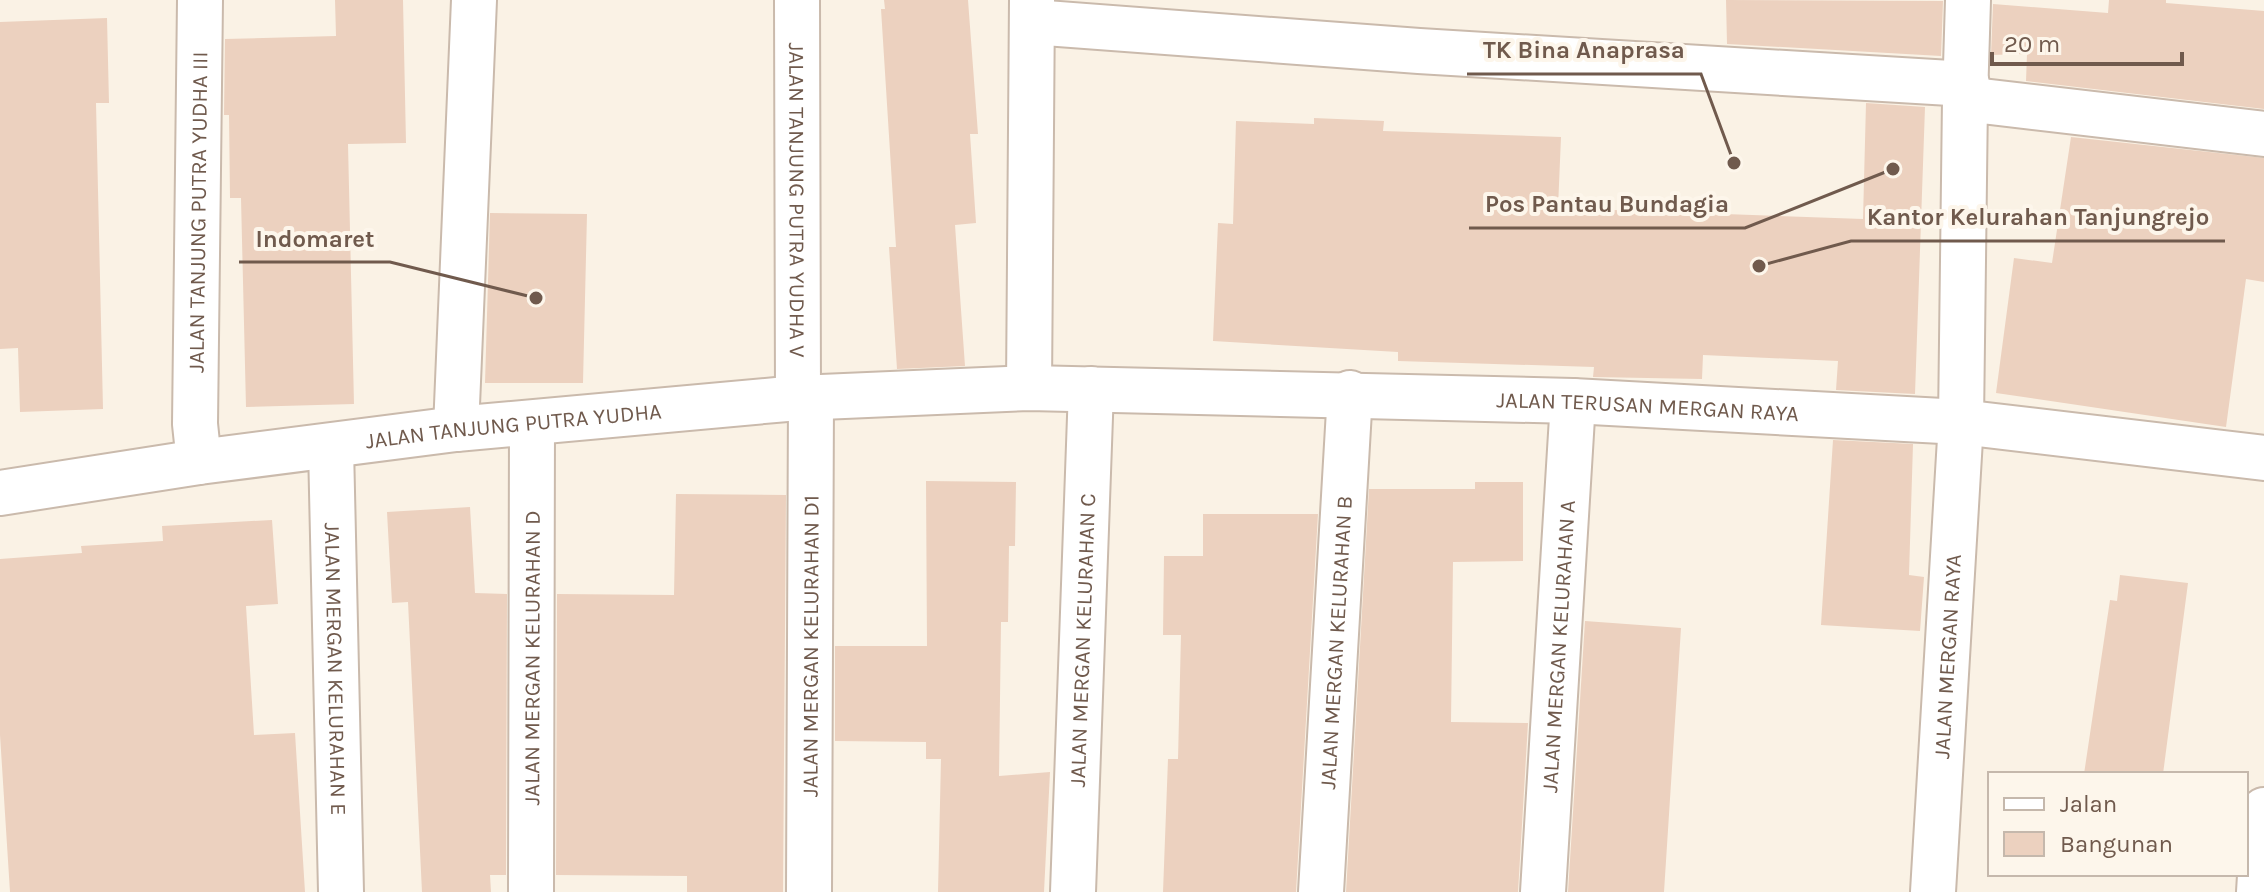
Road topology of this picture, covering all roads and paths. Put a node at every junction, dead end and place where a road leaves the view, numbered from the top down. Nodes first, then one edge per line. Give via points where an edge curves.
1 (200, 0) edge
2 (474, 0) edge
3 (797, 0) edge
4 (1968, 0) edge
5 (1032, 11) edge
6 (1966, 92) junction
7 (2264, 134) edge
8 (1029, 388) junction
9 (1091, 389) junction
10 (1350, 393) junction
11 (804, 398) junction
12 (1573, 401) junction
13 (458, 416) junction
14 (1961, 422) junction
15 (532, 423) junction
16 (197, 443) junction
17 (331, 447) junction
18 (2264, 458) edge
19 (0, 493) edge
20 (2264, 810) edge
21 (341, 892) edge
22 (531, 892) edge
23 (809, 892) edge
24 (1073, 892) edge
25 (1321, 892) edge
26 (1543, 892) edge
27 (1933, 892) edge
28 (2259, 892) edge

1 - 16 street, JALAN TANJUNG PUTRA YUDHA III
2 - 13 street
3 - 11 street, JALAN TANJUNG PUTRA YUDHA V
4 - 6 street, JALAN MERGAN RAYA
5 - 6 street via 1419,51
5 - 8 street
6 - 7 street
6 - 14 street, JALAN MERGAN RAYA
8 - 9 street, JALAN TERUSAN MERGAN RAYA
8 - 11 street, JALAN TANJUNG PUTRA YUDHA
9 - 10 street, JALAN TERUSAN MERGAN RAYA
9 - 24 street, JALAN MERGAN KELURAHAN C
10 - 12 street, JALAN TERUSAN MERGAN RAYA
10 - 25 street, JALAN MERGAN KELURAHAN B
11 - 15 street, JALAN TANJUNG PUTRA YUDHA
11 - 23 street, JALAN MERGAN KELURAHAN D1
12 - 14 street, JALAN TERUSAN MERGAN RAYA
12 - 26 street, JALAN MERGAN KELURAHAN A
13 - 15 street, JALAN TANJUNG PUTRA YUDHA
13 - 17 street, JALAN TANJUNG PUTRA YUDHA
14 - 18 street, JALAN TERUSAN MERGAN RAYA
14 - 27 street, JALAN MERGAN RAYA
15 - 22 street, JALAN MERGAN KELURAHAN D
16 - 17 street, JALAN TANJUNG PUTRA YUDHA
16 - 19 street, JALAN TANJUNG PUTRA YUDHA
17 - 21 street, JALAN MERGAN KELURAHAN E
20 - 28 street

